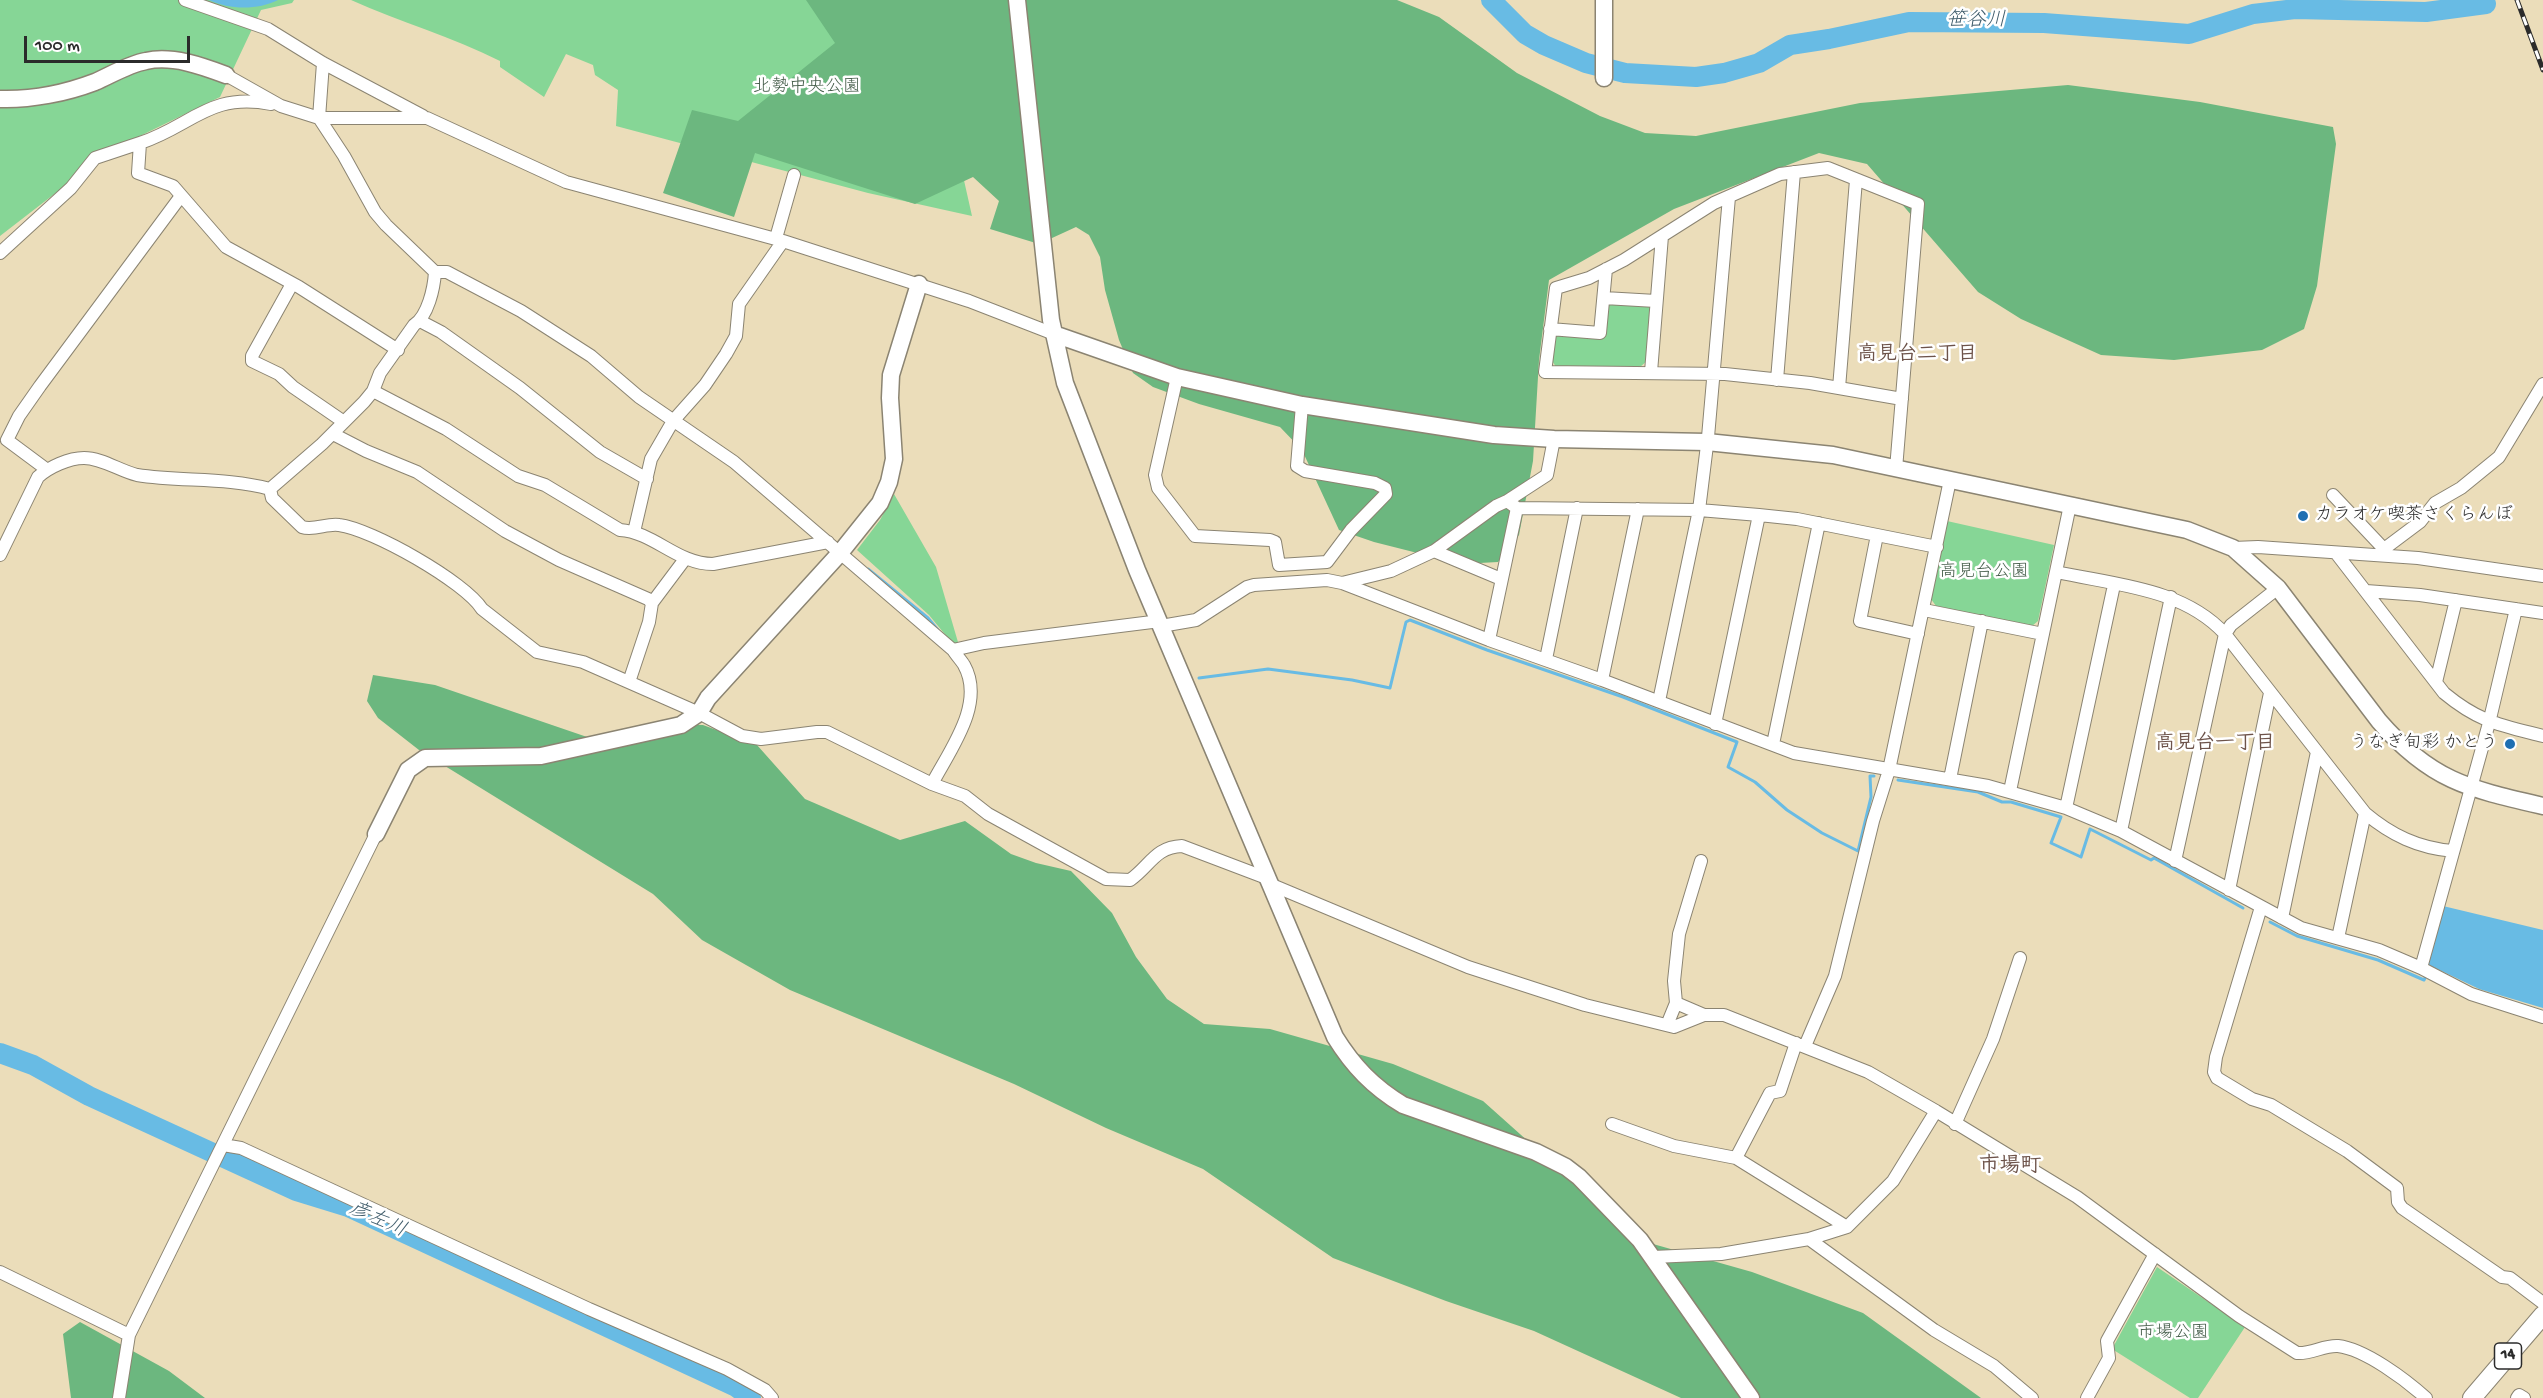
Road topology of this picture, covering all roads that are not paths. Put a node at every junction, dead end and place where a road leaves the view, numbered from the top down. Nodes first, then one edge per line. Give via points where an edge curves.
1 (185, 0) edge
2 (1017, 0) edge
3 (1604, 0) edge
4 (323, 63) junction
5 (226, 75) joint
6 (1604, 78) dead end
7 (0, 99) edge
8 (281, 105) junction
9 (318, 118) junction
10 (427, 118) junction
11 (140, 143) junction
12 (1794, 172) junction
13 (794, 175) dead end
14 (1856, 180) junction
15 (181, 196) junction
16 (1728, 197) junction
17 (1662, 236) junction
18 (779, 239) junction
19 (0, 253) edge
20 (1606, 269) junction
21 (435, 272) junction
22 (292, 284) junction
23 (919, 284) junction
24 (1604, 298) junction
25 (1656, 301) junction
26 (420, 321) junction
27 (1550, 329) junction
28 (1054, 334) junction
29 (398, 350) junction
30 (1650, 372) junction
31 (1714, 374) junction
32 (1177, 377) junction
33 (1777, 380) junction
34 (2543, 384) edge
35 (1839, 388) junction
36 (373, 391) junction
37 (1902, 399) junction
38 (1302, 405) junction
39 (344, 422) junction
40 (673, 422) junction
41 (333, 434) junction
42 (1554, 439) junction
43 (1707, 442) junction
44 (46, 469) junction
45 (1896, 469) junction
46 (647, 479) junction
47 (1950, 480) junction
48 (270, 489) junction
49 (2333, 495) dead end
50 (1512, 504) junction
51 (2070, 506) junction
52 (1577, 508) junction
53 (1638, 509) junction
54 (1699, 510) junction
55 (1759, 515) junction
56 (1819, 523) junction
57 (634, 532) junction
58 (1877, 535) junction
59 (834, 547) junction
60 (1936, 547) junction
61 (2233, 548) junction
62 (1434, 551) junction
63 (2384, 552) junction
64 (2336, 553) junction
65 (0, 555) edge
66 (685, 559) junction
67 (2057, 572) junction
68 (2543, 576) edge
69 (1501, 579) junction
70 (1342, 583) junction
71 (2114, 585) junction
72 (2278, 588) junction
73 (2366, 591) junction
74 (2171, 597) junction
75 (2456, 600) junction
76 (652, 603) junction
77 (2516, 609) junction
78 (1924, 610) junction
79 (2543, 613) edge
80 (1982, 621) junction
81 (1160, 623) junction
82 (1918, 634) junction
83 (2043, 634) junction
84 (2225, 634) junction
85 (1489, 640) junction
86 (952, 650) junction
87 (1546, 659) junction
88 (1602, 680) junction
89 (629, 682) junction
90 (2436, 682) junction
91 (2270, 693) junction
92 (1659, 701) junction
93 (699, 713) junction
94 (2488, 723) junction
95 (1715, 724) junction
96 (2543, 736) edge
97 (1773, 744) junction
98 (2317, 752) junction
99 (1889, 770) junction
100 (1950, 779) junction
101 (932, 784) junction
102 (2470, 788) junction
103 (2010, 791) junction
104 (2543, 806) edge
105 (2066, 808) junction
106 (2366, 813) junction
107 (2121, 831) junction
108 (376, 834) joint
109 (2453, 851) junction
110 (1701, 861) dead end
111 (2175, 861) junction
112 (1271, 882) junction
113 (2229, 890) junction
114 (2261, 907) junction
115 (2282, 918) junction
116 (2338, 938) junction
117 (2020, 958) dead end
118 (2421, 968) junction
119 (1676, 1003) junction
120 (1704, 1015) junction
121 (2543, 1017) edge
122 (1667, 1025) junction
123 (1800, 1045) junction
124 (1936, 1111) junction
125 (1612, 1124) dead end
126 (1955, 1124) junction
127 (222, 1146) junction
128 (1736, 1158) junction
129 (1847, 1227) junction
130 (1809, 1239) junction
131 (2155, 1254) junction
132 (1653, 1257) junction
133 (0, 1272) edge
134 (2543, 1303) edge
135 (2543, 1315) edge
136 (129, 1335) junction
137 (119, 1398) edge
138 (772, 1398) edge
139 (1751, 1398) edge
140 (2032, 1398) edge
141 (2087, 1398) edge
142 (2426, 1398) edge
143 (2472, 1398) edge
144 (2517, 1398) edge
145 (2524, 1398) edge

1 - 4 street via 268,29
2 - 28 street
3 - 6 street
4 - 9 street
4 - 10 street
5 - 7 street via 196,64 145,61 61,92
5 - 8 street
8 - 9 street
8 - 11 street via 253,100 220,104
9 - 10 street
9 - 21 street via 375,212
10 - 18 street via 566,182
11 - 15 street via 138,173 172,186
11 - 19 street via 95,158 71,188
12 - 14 street via 1828,168
12 - 16 street via 1780,174
12 - 33 street
13 - 18 street
14 - 35 street
14 - 37 street via 1918,204
15 - 22 street via 226,247
15 - 44 street via 12,429 7,440
16 - 17 street
16 - 31 street
17 - 20 street
17 - 25 street
18 - 23 street
18 - 40 street via 739,304 736,336 726,354 705,386
20 - 24 street
20 - 27 street via 1579,283 1556,288
21 - 26 street
21 - 40 street via 447,272 521,311 599,362
22 - 29 street
22 - 39 street via 252,361 279,374
23 - 28 street
23 - 59 street via 891,375 894,459 889,482 880,503
24 - 25 street
24 - 27 street via 1600,333
25 - 30 street
26 - 29 street
26 - 46 street via 520,388 600,452
27 - 30 street via 1545,372
28 - 32 street
28 - 81 street via 1065,383
29 - 36 street via 380,373
30 - 31 street
31 - 33 street
31 - 43 street
32 - 38 street
32 - 38 street via 1155,475 1158,488 1195,536 1270,540 1277,547 1279,564 1327,562 1386,494 1375,483 1305,471 1297,466
33 - 35 street
34 - 63 street via 2499,457 2461,489 2435,503 2420,522
35 - 37 street
36 - 39 street
36 - 57 street via 446,429 518,476 545,485 620,530
37 - 45 street
38 - 42 street via 1459,430
39 - 41 street
40 - 46 street via 651,459
40 - 59 street via 734,462
41 - 48 street
41 - 76 street via 417,472 505,531
42 - 43 street
42 - 50 street via 1546,475
43 - 45 street via 1833,455
43 - 54 street
44 - 48 street via 86,458 135,474
44 - 65 street via 38,477
45 - 47 street
46 - 57 street
47 - 51 street
47 - 60 street
48 - 89 street via 272,498 302,527 339,525 391,544 449,580 532,650 583,662
49 - 63 street
50 - 52 street
50 - 62 street via 1496,506
50 - 69 street
51 - 61 street via 2187,530
51 - 67 street
52 - 53 street
52 - 87 street
53 - 54 street
53 - 88 street
54 - 55 street
54 - 92 street
55 - 56 street
55 - 95 street
56 - 58 street
56 - 97 street
57 - 66 street
58 - 60 street
58 - 82 street via 1860,621
59 - 66 street via 713,564
59 - 86 street
59 - 93 street
60 - 78 street
61 - 64 street
61 - 72 street
62 - 69 street
62 - 70 street via 1391,571
63 - 64 street
63 - 68 street
64 - 73 street
66 - 76 street
67 - 71 street
67 - 83 street
69 - 85 street
70 - 81 street via 1326,580 1254,585 1196,620
70 - 85 street
71 - 74 street
71 - 105 street
72 - 84 street via 2230,625
72 - 102 street via 2394,738 2434,770
73 - 75 street
73 - 90 street
74 - 84 street via 2203,613
74 - 107 street
75 - 77 street
75 - 90 street
76 - 89 street
77 - 79 street
77 - 94 street
78 - 80 street
78 - 82 street
80 - 83 street
80 - 100 street
81 - 86 street
81 - 112 street
82 - 99 street
83 - 103 street
84 - 91 street
84 - 111 street
85 - 87 street
86 - 101 street via 965,666 970,707
87 - 88 street
88 - 92 street
89 - 93 street
90 - 94 street via 2457,703
91 - 98 street
91 - 113 street
92 - 95 street
93 - 101 street via 742,736 761,739 827,732
93 - 108 street via 681,725 547,755 425,758 408,770
94 - 96 street
94 - 102 street
95 - 97 street
97 - 99 street via 1794,753
98 - 106 street
98 - 115 street
99 - 100 street
99 - 123 street via 1835,976
100 - 103 street
101 - 112 street via 965,796 988,814 1106,879 1130,880 1160,851 1182,846
102 - 104 street
102 - 109 street
103 - 105 street
105 - 107 street
106 - 109 street via 2406,841
106 - 116 street
107 - 111 street
108 - 127 street
109 - 118 street
110 - 119 street via 1680,934 1674,981
111 - 113 street
112 - 122 street via 1468,967 1585,1005
112 - 132 street via 1335,1037 1355,1067 1402,1106 1523,1146 1566,1167 1614,1212
113 - 114 street
114 - 115 street
114 - 134 street via 2216,1057 2217,1078 2347,1151 2397,1188 2402,1208
115 - 116 street via 2301,928
116 - 118 street
117 - 126 street via 1993,1039
118 - 121 street via 2471,994
119 - 120 street
119 - 122 street
120 - 122 street via 1674,1027
120 - 123 street via 1724,1015
123 - 124 street via 1868,1072
123 - 128 street via 1780,1091 1770,1093
124 - 126 street
124 - 129 street via 1893,1181
125 - 128 street via 1674,1146
126 - 131 street via 2077,1197
127 - 136 street
127 - 138 street via 242,1149 589,1310 727,1369
128 - 129 street
129 - 130 street
130 - 132 street via 1721,1254
130 - 140 street via 1934,1330 1994,1366
131 - 141 street via 2107,1341 2109,1358
131 - 142 street via 2297,1353 2340,1346 2388,1368
132 - 139 street
133 - 136 street
135 - 143 main road, 14
136 - 137 street
144 - 145 street

